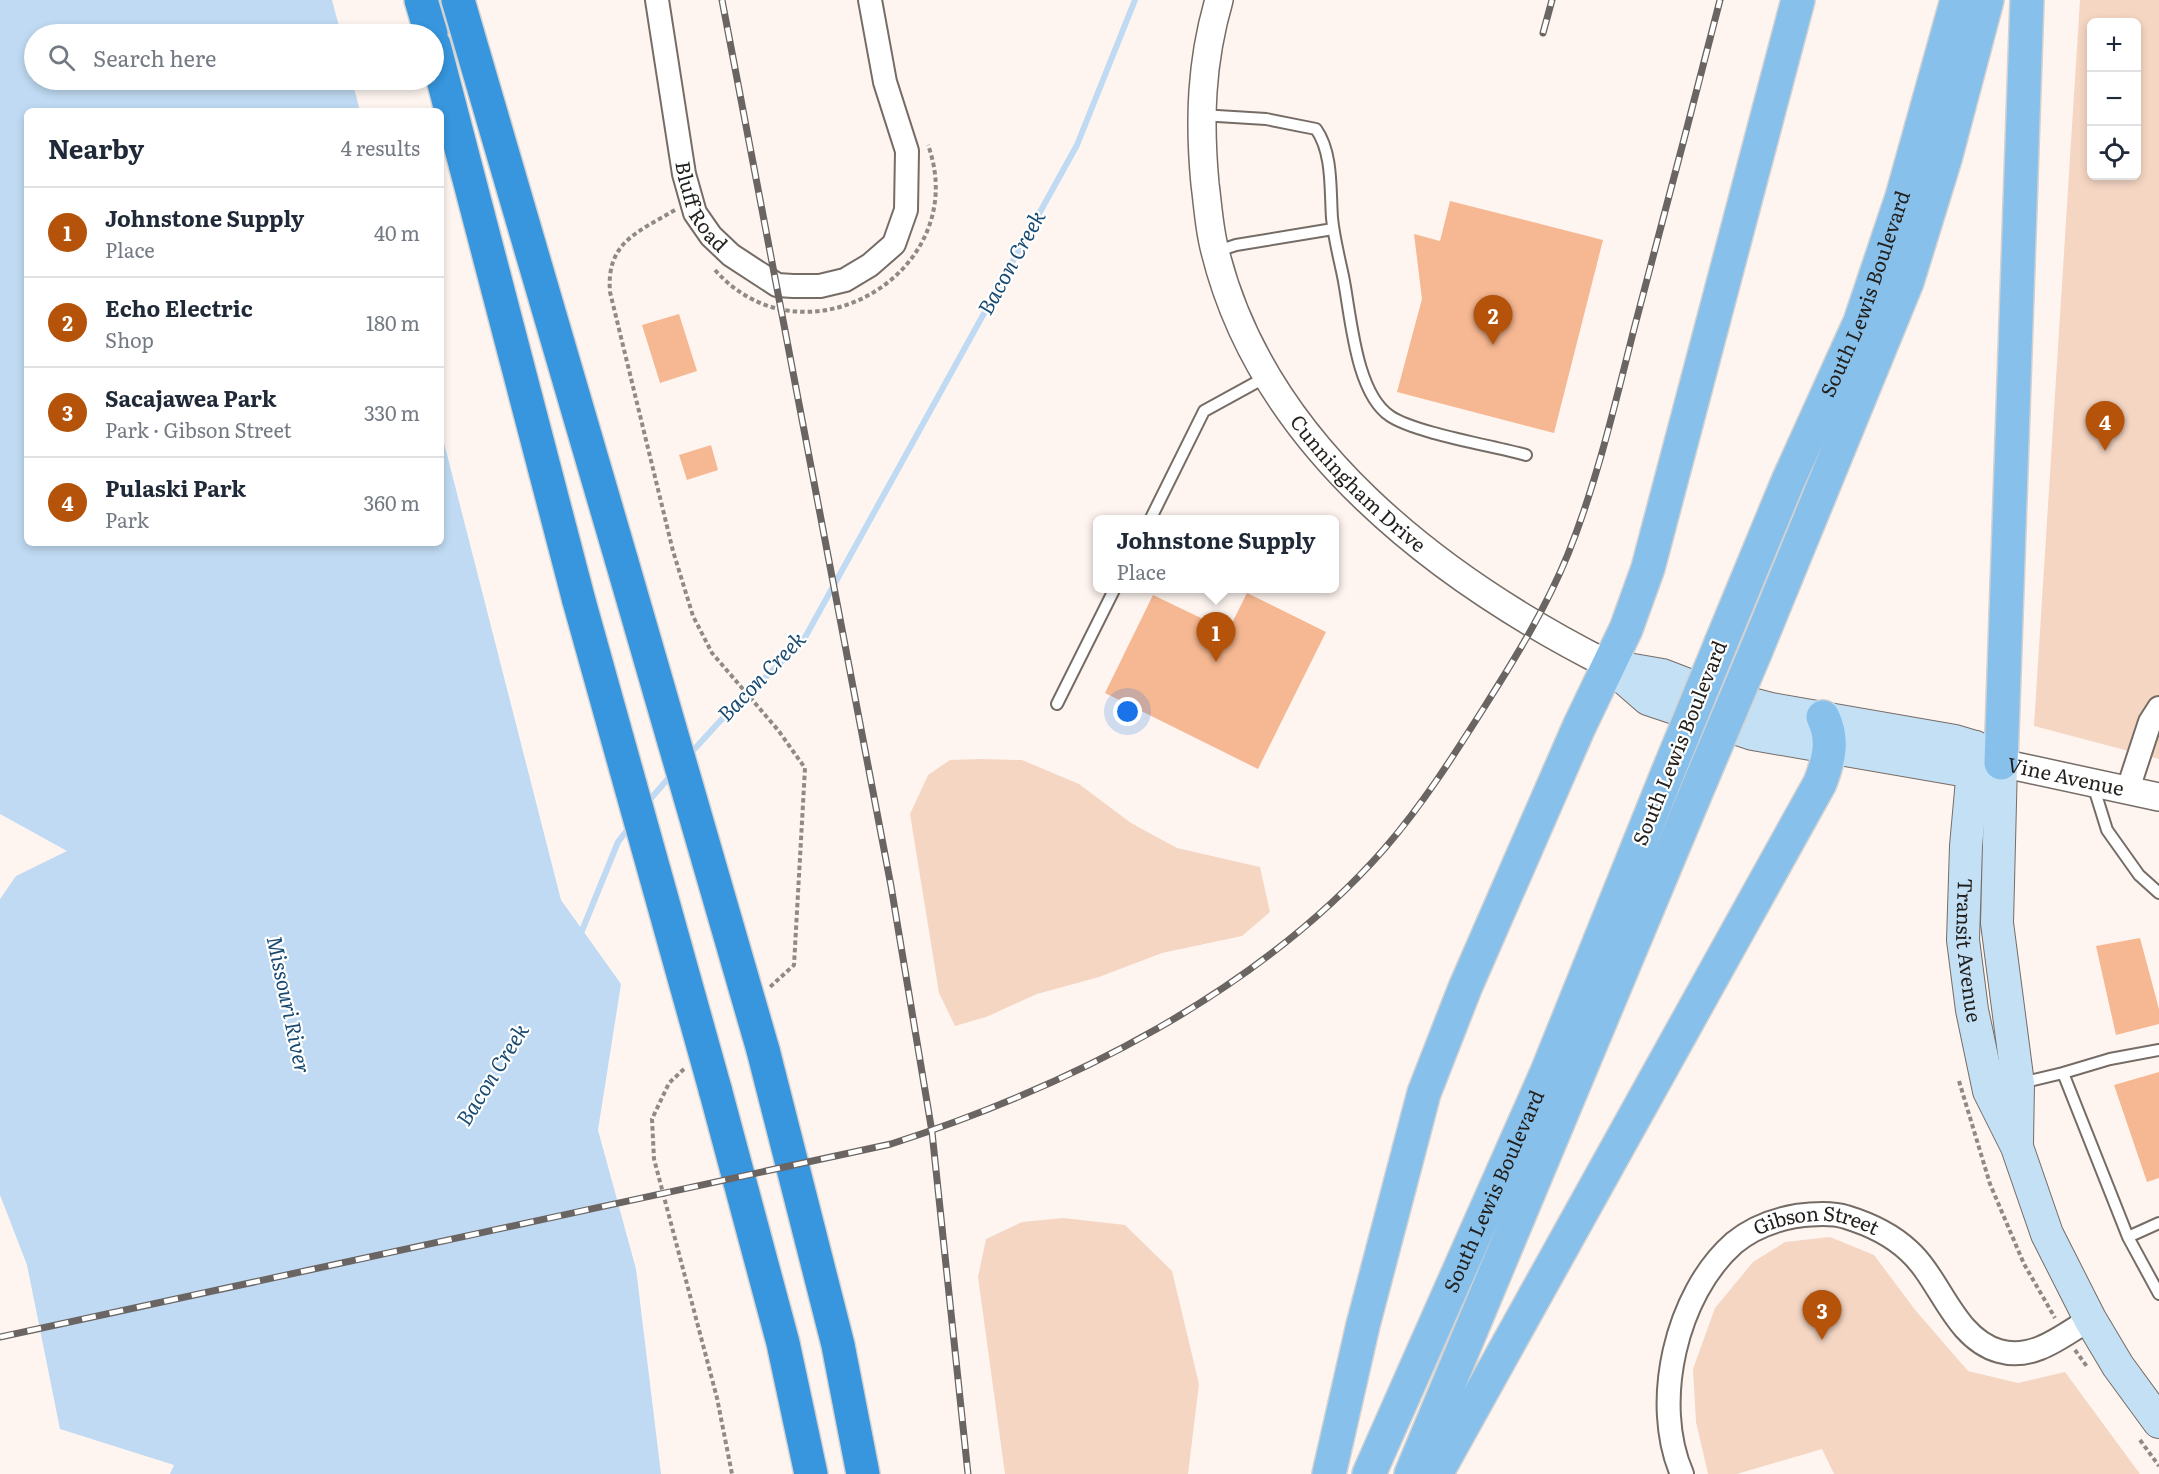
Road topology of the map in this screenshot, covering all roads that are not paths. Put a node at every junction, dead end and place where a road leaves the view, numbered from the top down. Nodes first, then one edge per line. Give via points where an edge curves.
1 (422, 0) edge
2 (458, 0) edge
3 (657, 0) edge
4 (870, 0) edge
5 (1219, 0) edge
6 (1798, 0) edge
7 (1957, 0) edge
8 (1987, 0) edge
9 (2027, 0) edge
10 (428, 24) edge
11 (444, 83) edge
12 (1201, 115) junction
13 (1333, 229) junction
14 (1215, 252) junction
15 (1266, 376) junction
16 (1526, 455) dead end
17 (1152, 515) edge
18 (1112, 593) edge
19 (1609, 665) junction
20 (1057, 704) dead end
21 (2159, 708) edge
22 (1827, 732) junction
23 (1983, 761) junction
24 (2092, 782) junction
25 (2128, 789) junction
26 (2159, 797) edge
27 (2159, 893) edge
28 (2159, 1050) edge
29 (2063, 1073) junction
30 (2004, 1087) junction
31 (2159, 1223) edge
32 (2128, 1237) junction
33 (2159, 1294) edge
34 (2090, 1319) junction
35 (2159, 1422) edge
36 (811, 1474) edge
37 (862, 1474) edge
38 (1329, 1474) edge
39 (1369, 1474) edge
40 (1411, 1474) edge
41 (1436, 1474) edge
42 (1682, 1474) edge

1 - 10 highway
2 - 37 highway, bridge via 763,1050 838,1345
3 - 4 street, Bluff Road via 684,174 695,213 731,255 777,285 820,286 845,280 894,244 906,210 907,151 885,82
5 - 12 street, Cunningham Drive via 1202,78
6 - 19 main road via 1667,502 1648,568
7 - 39 main road, South Lewis Boulevard, bridge via 1902,197 1860,322 1788,482 1547,1072
8 - 40 main road, South Lewis Boulevard, bridge via 1907,282
9 - 23 main road
11 - 36 highway, bridge via 579,601 783,1343
12 - 13 lane via 1266,119 1316,129 1327,153
12 - 14 street, Cunningham Drive
13 - 14 lane
13 - 16 lane via 1356,350 1381,408 1391,417 1414,426
14 - 15 street, Cunningham Drive via 1231,300
15 - 17 lane via 1204,411
15 - 19 street, Cunningham Drive via 1321,452 1422,548 1465,581
18 - 20 lane
19 - 22 main road via 1648,699 1753,734
19 - 38 main road via 1503,900 1424,1093 1363,1325
21 - 25 street via 2150,722
22 - 23 main road
22 - 41 main road via 1820,783
23 - 24 street, Vine Avenue
23 - 30 main road, Transit Avenue via 1997,923
24 - 25 street, Vine Avenue
24 - 27 lane via 2107,830 2139,875
25 - 26 street, Vine Avenue
28 - 29 lane
29 - 30 lane
29 - 32 lane
30 - 34 main road, Transit Avenue via 2017,1147 2047,1234
31 - 32 lane
32 - 33 lane
34 - 35 main road, Transit Avenue
34 - 42 street, Gibson Street via 2035,1351 1998,1351 1982,1344 1964,1326 1910,1251 1876,1227 1842,1216 1808,1214 1779,1219 1757,1228 1729,1249 1701,1285 1682,1323 1672,1357 1669,1398

